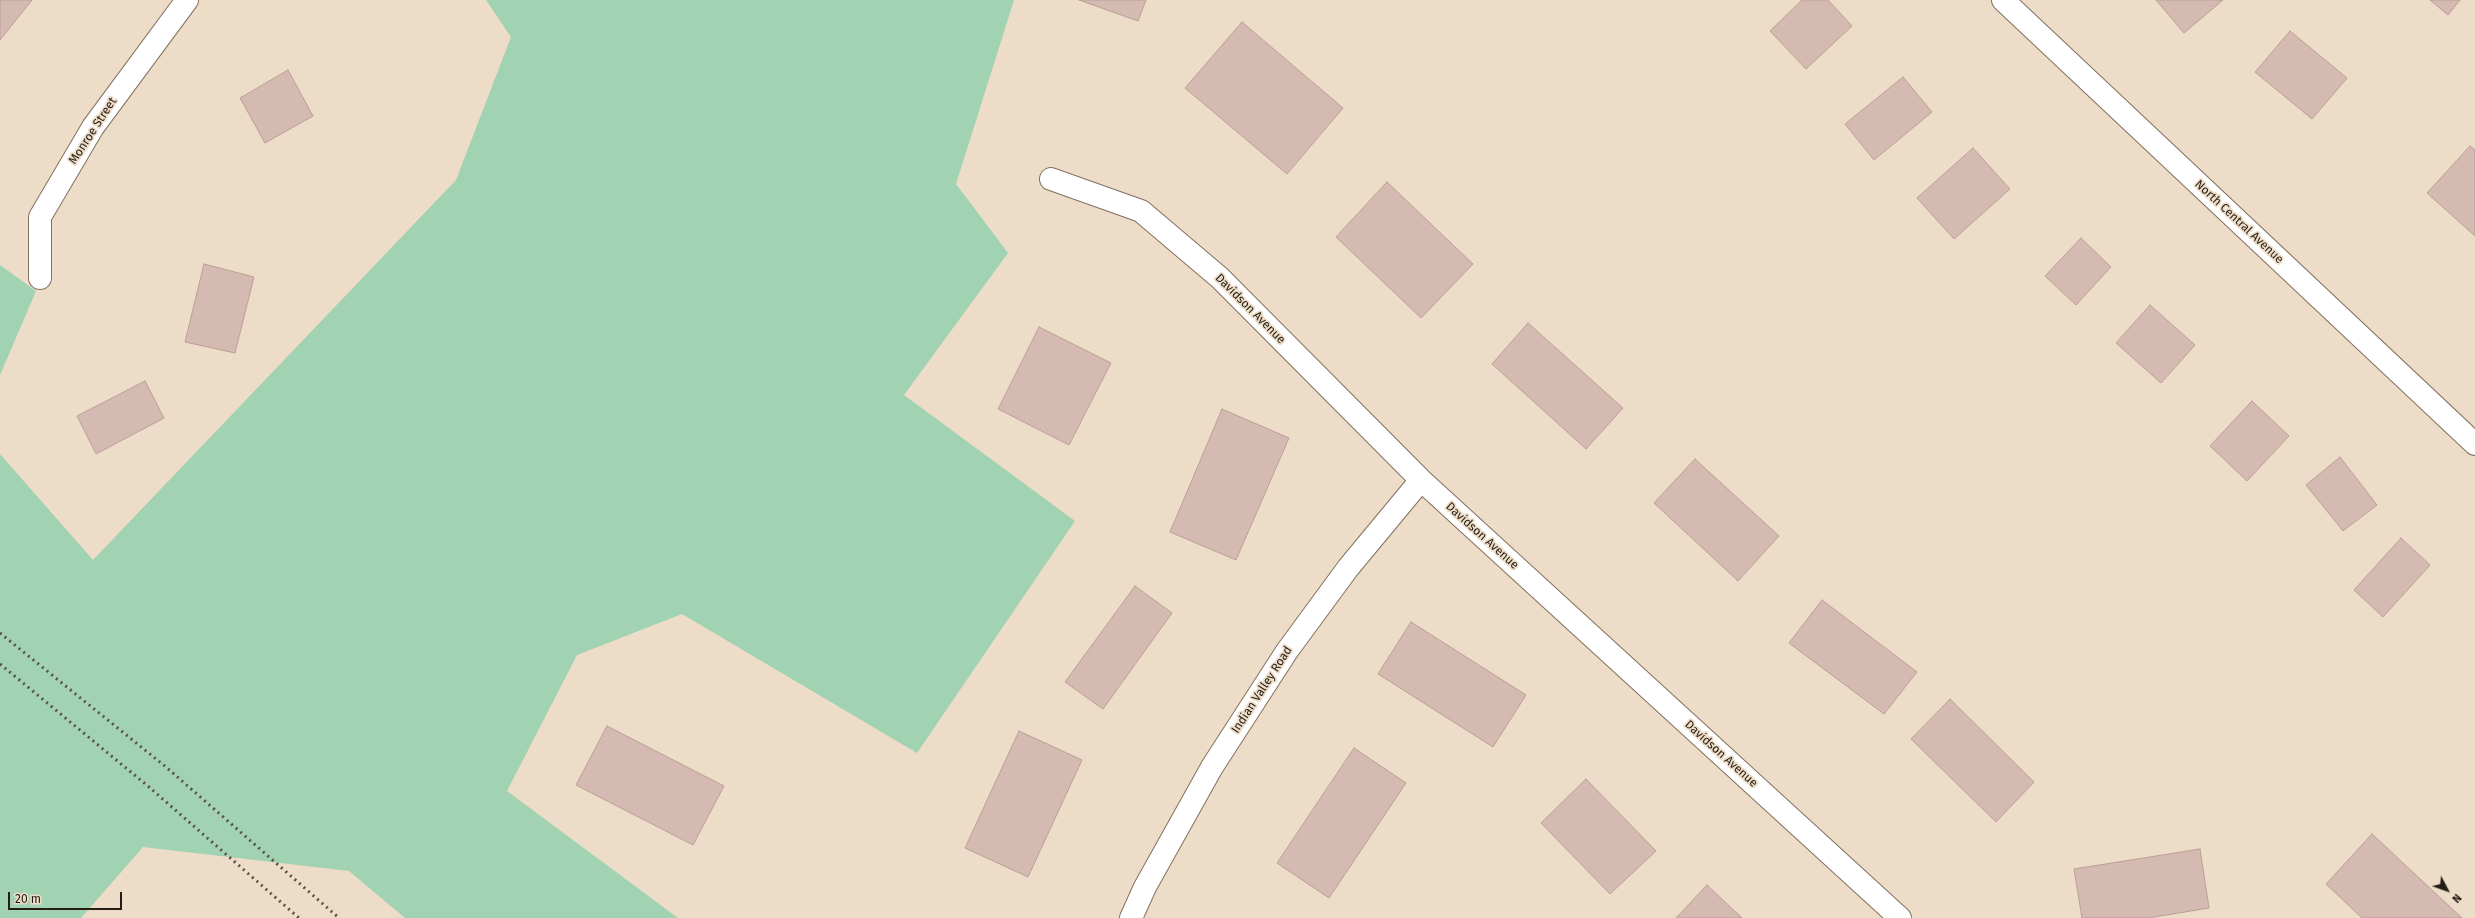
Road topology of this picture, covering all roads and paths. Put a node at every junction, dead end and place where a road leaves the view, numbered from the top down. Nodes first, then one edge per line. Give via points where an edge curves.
1 (187, 0) edge
2 (2003, 0) edge
3 (1051, 179) dead end
4 (40, 278) dead end
5 (2475, 444) edge
6 (1421, 480) junction
7 (1131, 918) edge
8 (1900, 918) edge

1 - 4 street, Monroe Street via 93,127 40,217
2 - 5 street, North Central Avenue
3 - 6 street, Davidson Avenue via 1141,211 1220,278
6 - 7 street, Indian Valley Road via 1348,568 1287,651 1212,767 1145,887
6 - 8 street, Davidson Avenue

